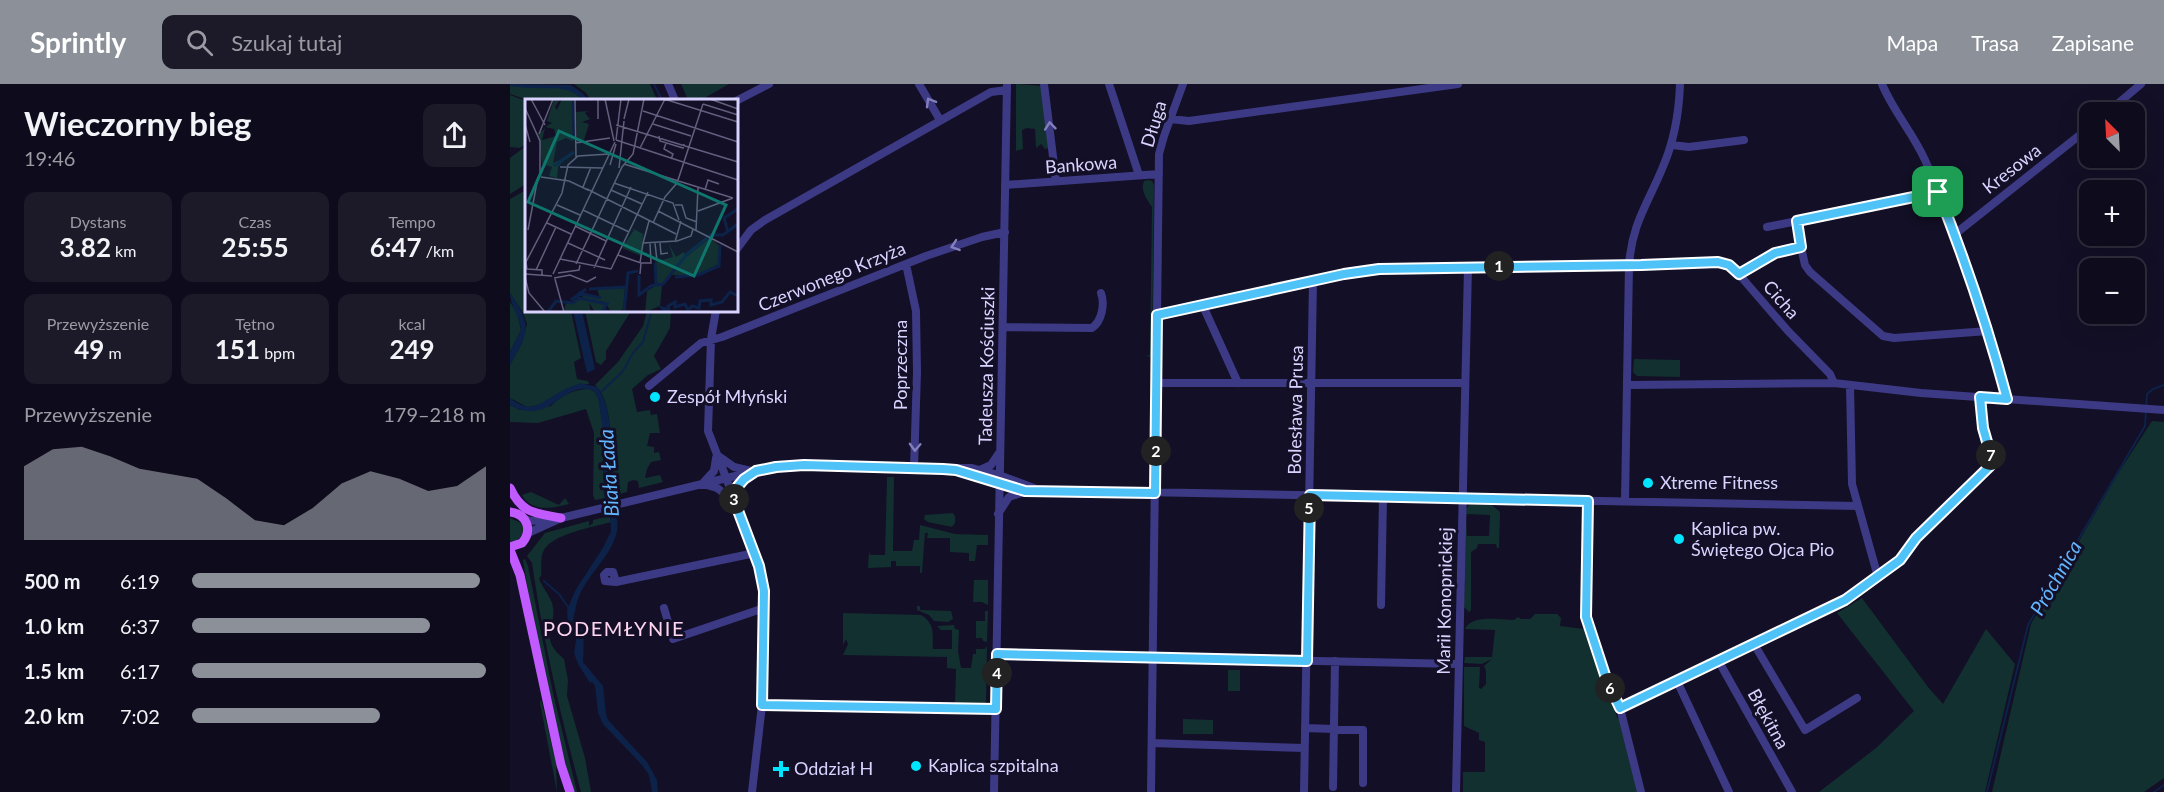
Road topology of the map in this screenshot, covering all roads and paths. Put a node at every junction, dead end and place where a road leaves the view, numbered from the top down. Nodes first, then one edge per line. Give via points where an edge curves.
1 (668, 84) edge
2 (769, 84) edge
3 (919, 84) edge
4 (1044, 84) edge
5 (1108, 84) edge
6 (1184, 84) edge
7 (1458, 84) edge
8 (1680, 84) edge
9 (1882, 84) edge
10 (2141, 84) edge
11 (1007, 87) edge
12 (675, 99) edge
13 (738, 100) edge
14 (2120, 102) edge
15 (1170, 119) junction
16 (940, 120) junction
17 (2079, 136) edge
18 (1744, 141) dead end
19 (1672, 145) junction
20 (1159, 174) junction
21 (1139, 175) junction
22 (1056, 181) junction
23 (1005, 185) junction
24 (1938, 192) junction
25 (1797, 221) junction
26 (1767, 227) dead end
27 (1005, 232) junction
28 (1955, 234) junction
29 (740, 237) edge
30 (1801, 247) junction
31 (906, 264) junction
32 (1629, 265) junction
33 (1468, 267) junction
34 (1739, 274) junction
35 (1313, 281) junction
36 (1203, 306) junction
37 (716, 312) edge
38 (1100, 313) dead end
39 (1157, 315) junction
40 (1003, 327) junction
41 (1988, 330) junction
42 (711, 339) junction
43 (1156, 383) junction
44 (1238, 383) junction
45 (1465, 383) junction
46 (1834, 383) junction
47 (1311, 384) junction
48 (1850, 384) junction
49 (1627, 385) junction
50 (649, 386) dead end
51 (1980, 397) junction
52 (2007, 399) junction
53 (2164, 410) edge
54 (1001, 449) junction
55 (716, 454) junction
56 (914, 468) junction
57 (956, 470) junction
58 (980, 470) junction
59 (756, 471) junction
60 (726, 478) junction
61 (999, 479) junction
62 (702, 484) junction
63 (510, 488) edge
64 (1039, 490) junction
65 (1025, 491) junction
66 (1155, 493) junction
67 (1310, 495) junction
68 (1383, 497) junction
69 (1462, 498) junction
70 (734, 500) junction
71 (1588, 501) junction
72 (1624, 501) junction
73 (1858, 506) junction
74 (511, 510) edge
75 (998, 514) junction
76 (561, 518) junction
77 (525, 519) junction
78 (528, 533) junction
79 (513, 547) edge
80 (754, 552) junction
81 (1878, 577) junction
82 (616, 582) dead end
83 (1381, 605) dead end
84 (664, 608) dead end
85 (764, 608) junction
86 (1754, 644) junction
87 (997, 654) junction
88 (1153, 657) junction
89 (1718, 660) junction
90 (1307, 661) junction
91 (1335, 661) junction
92 (1459, 664) junction
93 (1677, 681) junction
94 (1857, 698) dead end
95 (762, 705) junction
96 (1620, 708) junction
97 (996, 709) junction
98 (1305, 717) junction
99 (1305, 728) junction
100 (1317, 728) junction
101 (1334, 729) junction
102 (1152, 743) junction
103 (1305, 748) junction
104 (561, 765) junction
105 (1363, 783) dead end
106 (1333, 787) dead end
107 (562, 792) edge
108 (570, 792) edge
109 (752, 792) edge
110 (994, 792) edge
111 (1151, 792) edge
112 (1304, 792) edge
113 (1456, 792) edge
114 (1641, 792) edge
115 (1729, 792) edge
116 (1792, 792) edge

1 - 12 street
2 - 13 street
16 -> 3 street
22 -> 4 street
5 - 21 street
6 - 15 street, Długa
7 - 15 street via 1201,120
8 - 19 street
9 - 24 street via 1924,158
10 - 14 street
11 - 16 street
11 - 23 street, Tadeusza Kościuszki
15 - 20 street, Długa via 1160,147
16 - 29 street
17 - 28 street, Kresowa
18 - 19 street
19 - 32 street via 1636,223
20 - 21 street, Bankowa
20 - 39 street, Długa
21 - 22 street, Bankowa
22 - 23 street, Bankowa
23 - 27 street, Tadeusza Kościuszki
24 - 25 street
24 - 28 street
25 - 26 street
25 - 30 street
27 -> 31 street, Czerwonego Krzyża
27 - 40 street, Tadeusza Kościuszki
28 - 41 street
30 - 34 street via 1775,253
30 - 41 street via 1809,272 1883,336 1894,339
31 - 42 street, Czerwonego Krzyża
31 -> 56 street, Poprzeczna via 916,311
32 - 33 street, Cicha
32 - 34 street, Cicha via 1718,262
32 - 49 street
33 - 35 street, Cicha via 1379,269
33 - 45 street, Marii Konopnickiej
34 - 46 street, Cicha
35 - 36 street, Cicha
35 - 47 street, Bolesława Prusa
36 - 39 street, Cicha
36 - 44 street
37 - 42 street
38 - 40 street via 1098,323 1088,328
39 - 43 street, Długa
40 - 54 street, Tadeusza Kościuszki
41 - 52 street
42 - 50 street, Czerwonego Krzyża
42 - 55 street via 707,423
43 - 44 street
43 - 66 street, Długa
44 - 47 street
45 - 47 street
45 - 69 street, Marii Konopnickiej
46 - 48 street
46 - 49 street
47 - 67 street, Bolesława Prusa
48 - 51 street
48 - 73 street via 1851,479
49 - 72 street
51 - 52 street
51 - 81 street via 1990,466 1916,538 1900,560
52 - 53 street
54 - 58 street via 991,465
54 - 61 street, Tadeusza Kościuszki
55 - 59 street via 736,468
55 - 60 street
55 - 62 street via 714,471
56 - 57 street
56 - 59 street via 804,465
57 - 58 street
57 - 61 street
58 - 61 street
59 - 60 street
59 - 70 street via 740,483
60 - 62 street
60 - 70 street
61 - 64 street
61 - 65 street
61 - 75 street, Tadeusza Kościuszki
62 - 70 street via 717,488
62 - 76 street
63 - 76 main road via 524,509
64 - 65 street
64 - 66 street
65 - 75 street via 1009,498
66 - 67 street
66 - 88 street, Długa
67 - 68 street
67 - 90 street, Bolesława Prusa
68 - 69 street
68 - 83 street
69 - 71 street
69 - 92 street, Marii Konopnickiej
70 - 80 street
71 - 72 street
71 - 96 street via 1586,617
72 - 73 street
73 - 81 street
74 - 77 main road
75 - 87 street, Tadeusza Kościuszki
76 - 77 street
76 - 78 street
77 - 78 main road
78 - 79 main road via 524,541
79 - 104 main road
80 - 82 street
80 - 85 street via 762,577
81 - 86 street via 1845,600
84 - 85 street via 673,639
85 - 95 street
86 - 89 street
86 - 94 street via 1805,730
87 - 88 street
87 - 97 street, Tadeusza Kościuszki
88 - 90 street
88 - 102 street, Długa
89 - 93 street
89 - 116 street, Błękitna
90 - 91 street
90 - 98 street, Bolesława Prusa
91 - 92 street
91 - 101 street
92 - 113 street, Marii Konopnickiej
93 - 96 street
93 - 115 street
95 - 97 street
95 - 109 street
96 - 114 street
97 - 110 street, Tadeusza Kościuszki
98 - 99 street, Bolesława Prusa
98 - 100 street
99 - 100 street
99 - 103 street, Bolesława Prusa
100 - 101 street
101 - 105 street via 1363,730
101 - 106 street
102 - 103 street
102 - 111 street, Długa
103 - 112 street, Bolesława Prusa
104 - 107 main road
104 - 108 main road

